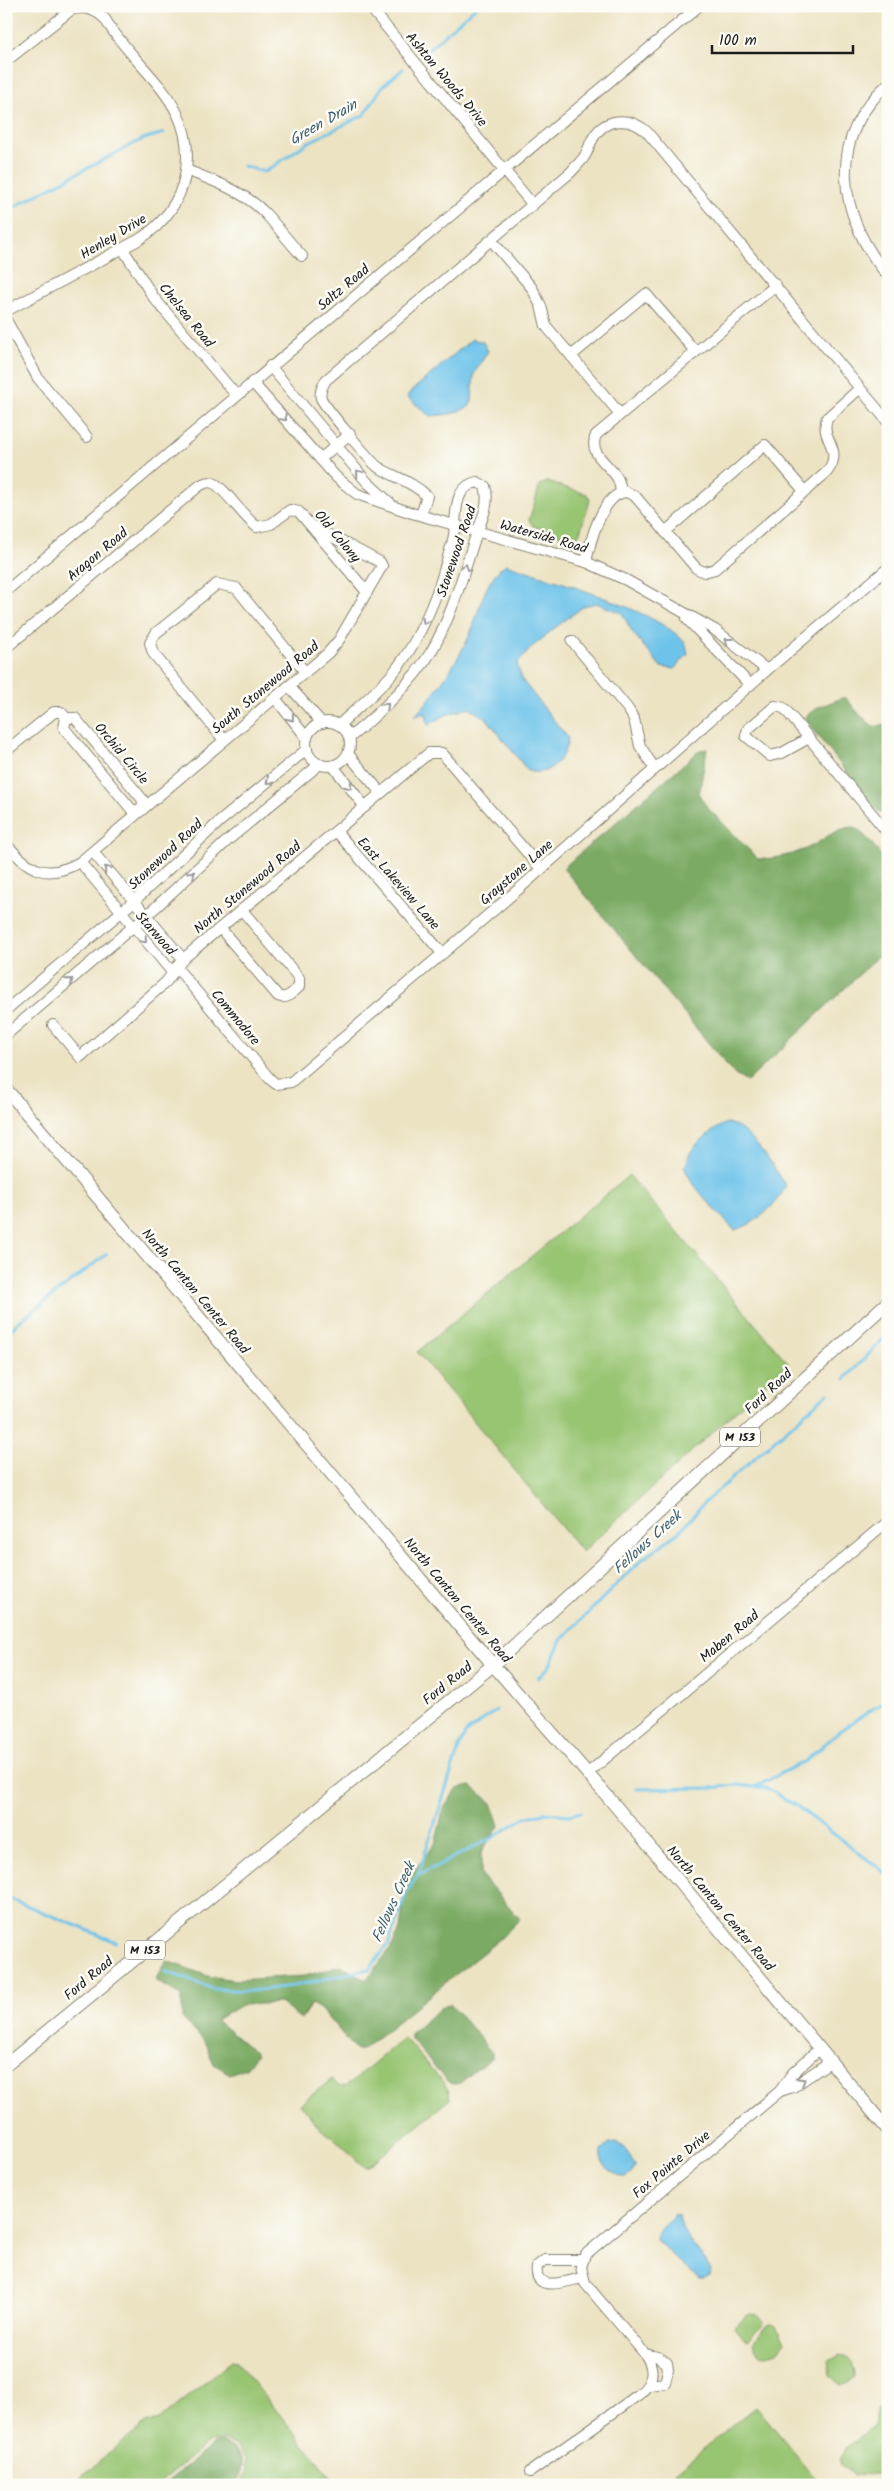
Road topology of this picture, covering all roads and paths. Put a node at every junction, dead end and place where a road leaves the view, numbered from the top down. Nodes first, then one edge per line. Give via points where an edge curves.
1 (369, 6) edge
2 (699, 6) edge
3 (6, 61) edge
4 (888, 84) edge
5 (504, 169) junction
6 (186, 170) junction
7 (533, 205) junction
8 (492, 241) junction
9 (123, 249) junction
10 (302, 256) dead end
11 (888, 276) edge
12 (776, 285) junction
13 (6, 311) edge
14 (6, 320) edge
15 (695, 351) junction
16 (571, 356) junction
17 (270, 366) junction
18 (252, 382) junction
19 (859, 389) junction
20 (236, 396) junction
21 (620, 414) junction
22 (888, 422) edge
23 (350, 434) junction
24 (87, 436) dead end
25 (336, 445) junction
26 (320, 459) junction
27 (621, 492) junction
28 (805, 492) junction
29 (394, 507) junction
30 (421, 515) junction
31 (454, 524) junction
32 (312, 526) junction
33 (257, 527) joint
34 (477, 532) junction
35 (665, 532) junction
36 (586, 562) junction
37 (888, 568) edge
38 (6, 591) edge
39 (367, 592) junction
40 (679, 610) junction
41 (572, 641) dead end
42 (6, 648) edge
43 (768, 670) junction
44 (305, 672) junction
45 (750, 685) junction
46 (289, 686) junction
47 (275, 698) junction
48 (64, 715) junction
49 (322, 723) junction
50 (339, 725) junction
51 (307, 738) junction
52 (349, 738) junction
53 (809, 738) junction
54 (224, 740) junction
55 (307, 749) junction
56 (6, 751) edge
57 (348, 754) junction
58 (320, 764) junction
59 (332, 766) junction
60 (655, 769) junction
61 (381, 793) junction
62 (365, 806) junction
63 (142, 810) junction
64 (336, 831) junction
65 (888, 833) edge
66 (6, 844) edge
67 (93, 852) junction
68 (80, 862) junction
69 (541, 869) junction
70 (134, 901) junction
71 (242, 910) junction
72 (120, 912) junction
73 (146, 915) junction
74 (132, 927) junction
75 (220, 928) junction
76 (442, 953) junction
77 (183, 959) junction
78 (174, 970) junction
79 (42, 980) junction
80 (55, 994) junction
81 (6, 1010) edge
82 (53, 1025) dead end
83 (6, 1035) edge
84 (276, 1084) joint
85 (6, 1089) edge
86 (888, 1302) edge
87 (888, 1521) edge
88 (493, 1665) junction
89 (588, 1773) junction
90 (820, 2048) junction
91 (831, 2061) junction
92 (6, 2065) edge
93 (780, 2091) junction
94 (888, 2130) edge
95 (582, 2260) junction
96 (583, 2278) junction
97 (645, 2354) junction
98 (649, 2385) junction
99 (530, 2472) dead end

1 - 5 street, Ashton Woods Drive
2 - 5 street, Saltz Road
3 - 6 street, Henley Drive via 65,14 83,8 101,15 173,103 185,132
4 - 11 street via 870,102 858,122 848,151 845,174 856,229 869,253
5 - 7 street, Ashton Woods Drive
5 - 17 street, Saltz Road
6 - 9 street, Henley Drive via 179,194 166,216 147,234
6 - 10 street via 226,187 263,211
7 - 8 street
7 - 12 street via 571,172 585,156 601,128 613,121 627,120 647,132
8 - 16 street via 532,288 546,326
8 - 23 street via 326,380 321,388 321,398
9 - 13 street, Henley Drive
9 - 20 street, Chelsea Road via 154,298
12 - 15 street
12 - 19 street
14 - 24 street via 43,386
15 - 16 street via 646,294
15 - 21 street
16 - 21 street
17 - 18 street, Saltz Road
17 - 25 street, Waterside Road
18 - 20 street, Saltz Road
18 -> 26 street, Waterside Road
19 - 22 street
19 - 28 street via 827,418 825,427 834,450 833,462 828,472
20 - 38 street, Saltz Road
21 - 27 street via 599,432 594,443 598,456 617,478
23 - 25 street
23 - 30 street via 376,466 419,488 427,496
25 - 26 street
29 -> 25 street, Waterside Road via 367,482
26 - 29 street, Waterside Road via 358,494
27 - 35 street via 635,496
27 - 36 street via 605,507
28 - 35 street via 712,571 696,568
28 - 35 street via 765,445
29 - 30 street, Waterside Road
30 - 31 street, Waterside Road
31 - 34 street, Waterside Road
31 - 34 street, Stonewood Road via 461,493 470,483 477,482 485,486 488,497
31 -> 50 street, Stonewood Road via 453,539 428,617 394,672
32 - 33 street, Old Colony via 295,510 271,524
32 - 39 street, Old Colony
32 - 39 street, South Stonewood Road via 380,562 382,566
33 - 42 street, Aragon Road via 218,485 198,486
34 - 36 street, Waterside Road
52 -> 34 street, Stonewood Road via 407,684 430,652 455,597
36 - 40 street, Waterside Road
37 - 43 street, Graystone Lane
39 - 44 street, South Stonewood Road via 335,646
43 -> 40 street, Waterside Road via 715,630
40 - 45 street, Waterside Road
41 - 60 street via 628,709 634,719 640,746
43 - 45 street, Graystone Lane
44 - 46 street, South Stonewood Road
44 - 54 street via 236,588 217,584 156,633 150,643 153,653
45 - 60 street, Graystone Lane
46 - 47 street, South Stonewood Road
46 - 49 street
47 -> 51 street
47 - 54 street, South Stonewood Road
48 - 56 street via 54,712
48 - 63 street, Orchid Circle via 75,718 143,800
48 - 63 street, Orchid Circle via 64,728 132,810
49 - 50 street
49 - 51 street
50 - 52 street
51 - 55 street
52 - 57 street
53 - 53 street via 784,708 775,706 748,729 746,736 770,756
53 - 65 street
54 - 63 street, South Stonewood Road
55 - 58 street
55 -> 70 street, Stonewood Road via 218,823
57 - 59 street via 342,762
57 - 61 street
58 - 59 street
73 -> 58 street via 227,841
59 -> 62 street
60 - 69 street, Graystone Lane
61 - 62 street, North Stonewood Road
61 - 69 street, North Stonewood Road via 429,753 442,753
62 - 64 street, North Stonewood Road
63 - 67 street, South Stonewood Road
64 - 71 street, North Stonewood Road
64 - 76 street, East Lakeview Lane
66 - 68 street via 22,862 38,871 58,872
67 - 68 street, South Stonewood Road
70 -> 67 street, Starwood
68 - 72 street, Starwood
69 - 76 street, Graystone Lane
70 - 72 street, Stonewood Road
70 - 73 street, Starwood
71 - 75 street, North Stonewood Road
71 - 75 street via 299,978 299,988 283,998 278,996
72 - 74 street, Starwood
72 - 79 street, Stonewood Road
73 - 74 street
73 - 77 street, Starwood
74 -> 78 street, Starwood
80 -> 74 street
75 - 77 street, North Stonewood Road
76 - 84 street, Graystone Lane via 291,1082
77 - 78 street, North Stonewood Road
78 - 82 street, North Stonewood Road via 166,982 80,1057
78 - 84 street, Commodore
79 - 80 street
79 - 81 street, Stonewood Road
80 - 83 street
85 - 88 main road, North Canton Center Road
86 - 88 main road, Ford Road / M 153
87 - 89 street, Maben Road
88 - 89 main road, North Canton Center Road
88 - 92 main road, Ford Road / M 153
89 - 90 main road, North Canton Center Road
90 - 91 main road, North Canton Center Road
90 - 93 street via 792,2074
93 -> 91 street via 793,2087
91 - 94 main road, North Canton Center Road
93 - 95 street, Fox Pointe Drive via 589,2250
95 - 96 street
95 - 96 street via 545,2260 537,2266 536,2274 547,2284
96 - 97 street
97 - 98 street via 652,2370
97 - 98 street via 667,2363 668,2370 665,2383
98 - 99 street

